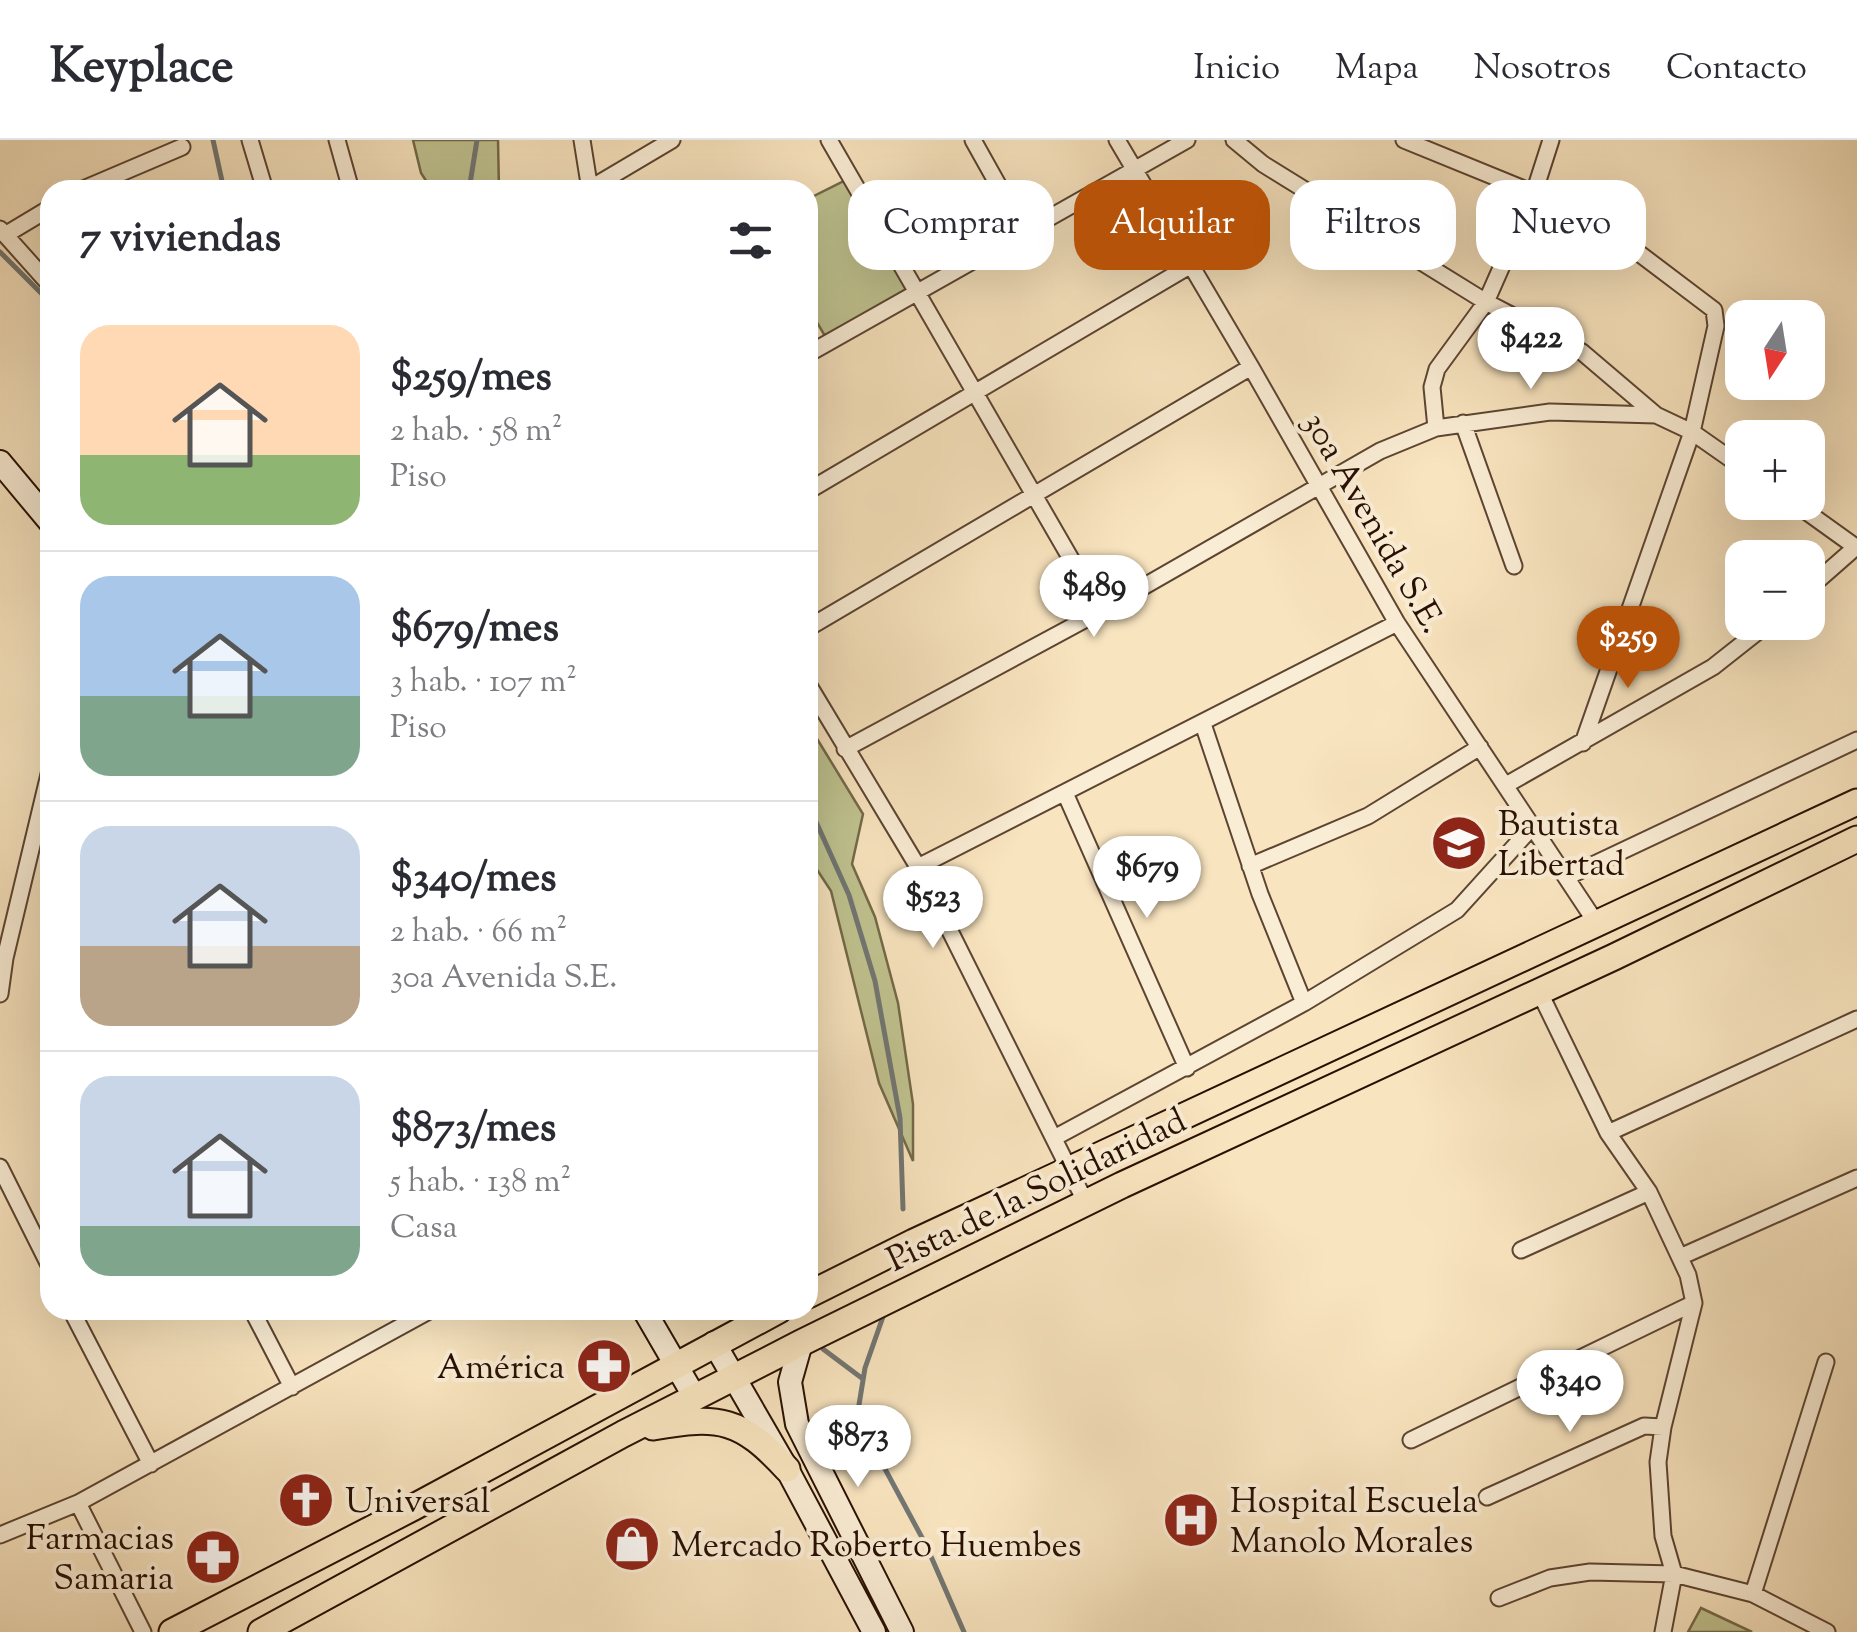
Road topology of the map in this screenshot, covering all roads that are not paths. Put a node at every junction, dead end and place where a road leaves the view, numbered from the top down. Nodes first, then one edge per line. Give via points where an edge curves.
1 (250, 140) edge
2 (336, 140) edge
3 (582, 140) edge
4 (672, 140) edge
5 (829, 140) edge
6 (973, 140) edge
7 (1117, 140) edge
8 (1187, 140) edge
9 (1234, 140) edge
10 (1404, 140) edge
11 (1551, 140) edge
12 (182, 146) dead end
13 (1134, 170) junction
14 (104, 180) edge
15 (262, 180) edge
16 (348, 180) edge
17 (589, 180) edge
18 (605, 180) edge
19 (996, 180) edge
20 (1140, 180) edge
21 (1502, 180) edge
22 (1538, 180) edge
23 (40, 213) edge
24 (1054, 216) edge
25 (2, 232) edge
26 (1646, 256) edge
27 (960, 270) edge
28 (1182, 270) edge
29 (1194, 270) edge
30 (1500, 270) edge
31 (40, 274) edge
32 (917, 295) junction
33 (1486, 302) junction
34 (818, 349) edge
35 (1251, 367) junction
36 (975, 392) junction
37 (1656, 415) junction
38 (1463, 423) junction
39 (1436, 428) junction
40 (1692, 432) junction
41 (1725, 455) edge
42 (3, 472) edge
43 (818, 486) edge
44 (1319, 488) junction
45 (1032, 496) junction
46 (40, 511) edge
47 (1818, 520) edge
48 (1856, 548) edge
49 (1514, 566) dead end
50 (1825, 574) edge
51 (1101, 610) junction
52 (818, 622) edge
53 (1397, 623) junction
54 (1748, 640) edge
55 (818, 702) edge
56 (1203, 724) junction
57 (1857, 740) edge
58 (1584, 742) junction
59 (1480, 747) junction
60 (845, 749) junction
61 (1506, 785) junction
62 (1065, 792) junction
63 (1857, 802) edge
64 (40, 809) edge
65 (1532, 826) junction
66 (1857, 839) edge
67 (1250, 866) junction
68 (918, 867) junction
69 (1567, 877) junction
70 (1597, 924) junction
71 (2, 958) edge
72 (1539, 991) junction
73 (0, 994) edge
74 (1304, 1003) junction
75 (1857, 1020) edge
76 (1187, 1068) junction
77 (1608, 1133) junction
78 (1054, 1138) junction
79 (0, 1167) edge
80 (1069, 1170) junction
81 (1857, 1178) edge
82 (1649, 1192) junction
83 (1086, 1204) junction
84 (40, 1247) edge
85 (1522, 1250) dead end
86 (1680, 1257) junction
87 (818, 1290) edge
88 (1694, 1303) junction
89 (77, 1320) edge
90 (257, 1320) edge
91 (413, 1320) edge
92 (650, 1320) edge
93 (759, 1320) edge
94 (714, 1343) junction
95 (801, 1343) junction
96 (1826, 1362) dead end
97 (675, 1363) junction
98 (733, 1376) junction
99 (292, 1387) junction
100 (694, 1396) junction
101 (1663, 1427) junction
102 (624, 1434) junction
103 (1410, 1440) dead end
104 (151, 1464) junction
105 (788, 1469) junction
106 (1487, 1497) dead end
107 (78, 1503) junction
108 (0, 1535) edge
109 (1674, 1574) junction
110 (1753, 1594) junction
111 (1499, 1598) dead end
112 (143, 1632) edge
113 (172, 1632) edge
114 (261, 1632) edge
115 (874, 1632) edge
116 (902, 1632) edge
117 (1663, 1632) edge
118 (1827, 1632) edge

1 - 15 street
2 - 16 street
3 - 17 street
4 - 18 street
5 - 32 street
6 - 19 street
7 - 13 street, 30a Avenida S.E.
8 - 13 street
9 - 33 street
10 - 21 street
11 - 22 street
12 - 14 street
13 - 20 street, 30a Avenida S.E.
13 - 24 street
23 - 25 street
25 - 31 street
26 - 40 street via 1714,310
27 - 32 street
28 - 36 street
29 - 35 street, 30a Avenida S.E.
30 - 33 street
32 - 34 street
32 - 36 street
33 - 37 street via 1582,352
33 - 39 street via 1437,369
35 - 44 street, 30a Avenida S.E.
35 - 45 street
36 - 43 street
36 - 45 street
37 - 38 street via 1550,412
37 - 40 street
38 - 39 street
38 - 49 street
39 - 44 street via 1380,451
40 - 41 street
40 - 58 street
42 - 46 main road
44 - 51 street
44 - 53 street, 30a Avenida S.E.
45 - 51 street
45 - 52 street
47 - 48 street
48 - 50 street
51 - 60 street
53 - 56 street
53 - 59 street, 30a Avenida S.E.
54 - 58 street via 1714,667
55 - 60 street
56 - 62 street
56 - 67 street
57 - 69 street
58 - 61 street
59 - 61 street, 30a Avenida S.E.
59 - 67 street via 1368,816
60 - 68 street
61 - 65 street, 30a Avenida S.E.
62 - 68 street
62 - 76 street
63 - 70 main road, Pista de la Solidaridad
64 - 71 street
65 - 69 street, 30a Avenida S.E.
65 - 74 street via 1456,910
66 - 72 main road, Pista de la Solidaridad
67 - 74 street
68 - 78 street
69 - 70 street, 30a Avenida S.E.
70 - 80 main road, Pista de la Solidaridad
71 - 73 street
72 - 77 street
72 - 83 main road, Pista de la Solidaridad
74 - 76 street
75 - 77 street
76 - 78 street
77 - 82 street
78 - 80 street
79 - 84 street
80 - 83 street
80 - 87 main road, Pista de la Solidaridad
81 - 86 street
82 - 85 street
82 - 86 street
83 - 95 main road, Pista de la Solidaridad
86 - 88 street
88 - 101 street
88 - 103 street
89 - 104 street
90 - 99 street
91 - 99 street
92 - 97 main road
93 - 94 main road
94 - 97 main road
94 - 98 main road
95 - 98 main road, Pista de la Solidaridad
95 - 116 main road via 790,1382 796,1424
96 - 110 street
97 - 100 main road
97 - 113 main road
98 - 100 main road, Pista de la Solidaridad
98 - 105 main road
99 - 104 street
100 - 102 main road, Pista de la Solidaridad
101 - 106 street via 1644,1426
101 - 109 street via 1662,1522
102 - 105 main road via 723,1422 756,1438
102 - 114 main road, Pista de la Solidaridad
104 - 107 street
105 - 115 main road
107 - 108 street
107 - 112 street
109 - 110 street
109 - 111 street via 1576,1574
109 - 117 street
110 - 118 street

